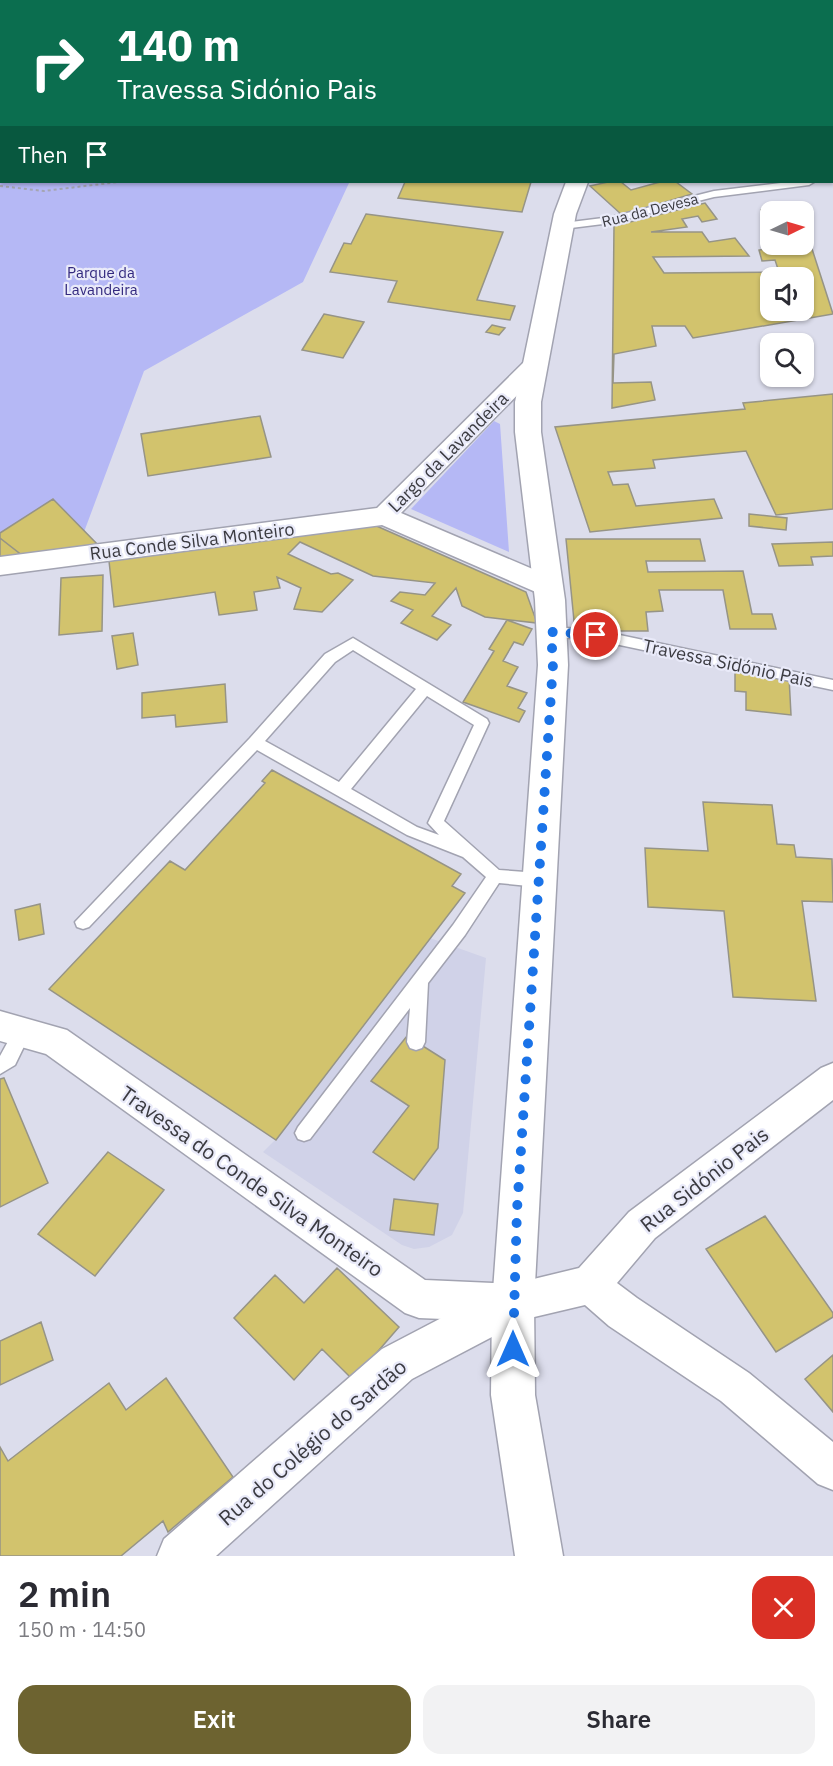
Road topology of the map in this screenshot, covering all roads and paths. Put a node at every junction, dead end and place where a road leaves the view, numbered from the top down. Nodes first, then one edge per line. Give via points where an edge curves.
1 (112, 183) edge
2 (577, 183) edge
3 (801, 183) edge
4 (0, 186) edge
5 (563, 226) junction
6 (535, 364) junction
7 (384, 516) junction
8 (0, 566) edge
9 (547, 586) junction
10 (551, 632) junction
11 (833, 685) edge
12 (425, 688) junction
13 (255, 742) junction
14 (340, 790) junction
15 (470, 854) junction
16 (495, 876) junction
17 (538, 880) junction
18 (83, 922) dead end
19 (420, 981) junction
20 (11, 1029) edge
21 (416, 1042) dead end
22 (0, 1066) edge
23 (833, 1079) edge
24 (304, 1133) dead end
25 (590, 1285) junction
26 (513, 1303) junction
27 (833, 1469) edge
28 (181, 1556) edge
29 (539, 1556) edge

1 - 4 path via 60,191
2 - 5 main road, Largo da Lavandeira
3 - 5 lane, Rua da Devesa via 714,194 611,220
5 - 6 main road, Largo da Lavandeira
6 - 7 street, Largo da Lavandeira
6 - 9 main road, Largo da Lavandeira via 528,402 528,432
7 - 8 street, Rua Conde Silva Monteiro
7 - 9 street, Largo da Lavandeira
9 - 10 main road, Largo da Lavandeira
10 - 11 lane, Travessa Sidónio Pais via 596,635
10 - 17 main road, Largo da Lavandeira via 553,664
12 - 13 lane via 353,644 330,658
12 - 14 lane
12 - 15 lane via 482,723 436,823
13 - 14 lane
13 - 18 lane
14 - 15 lane via 412,831
15 - 16 lane
16 - 17 lane
16 - 19 lane
17 - 26 main road, Largo da Lavandeira
19 - 21 lane
19 - 24 lane
20 - 22 lane via 9,1059
20 - 26 street, Travessa do Conde Silva Monteiro via 55,1041 419,1299
23 - 25 street, Rua Sidónio Pais via 642,1226
25 - 26 street
25 - 27 street via 623,1312 735,1387
26 - 28 main road, Rua do Colégio do Sardão via 396,1364
26 - 29 main road, Largo da Lavandeira via 513,1395

